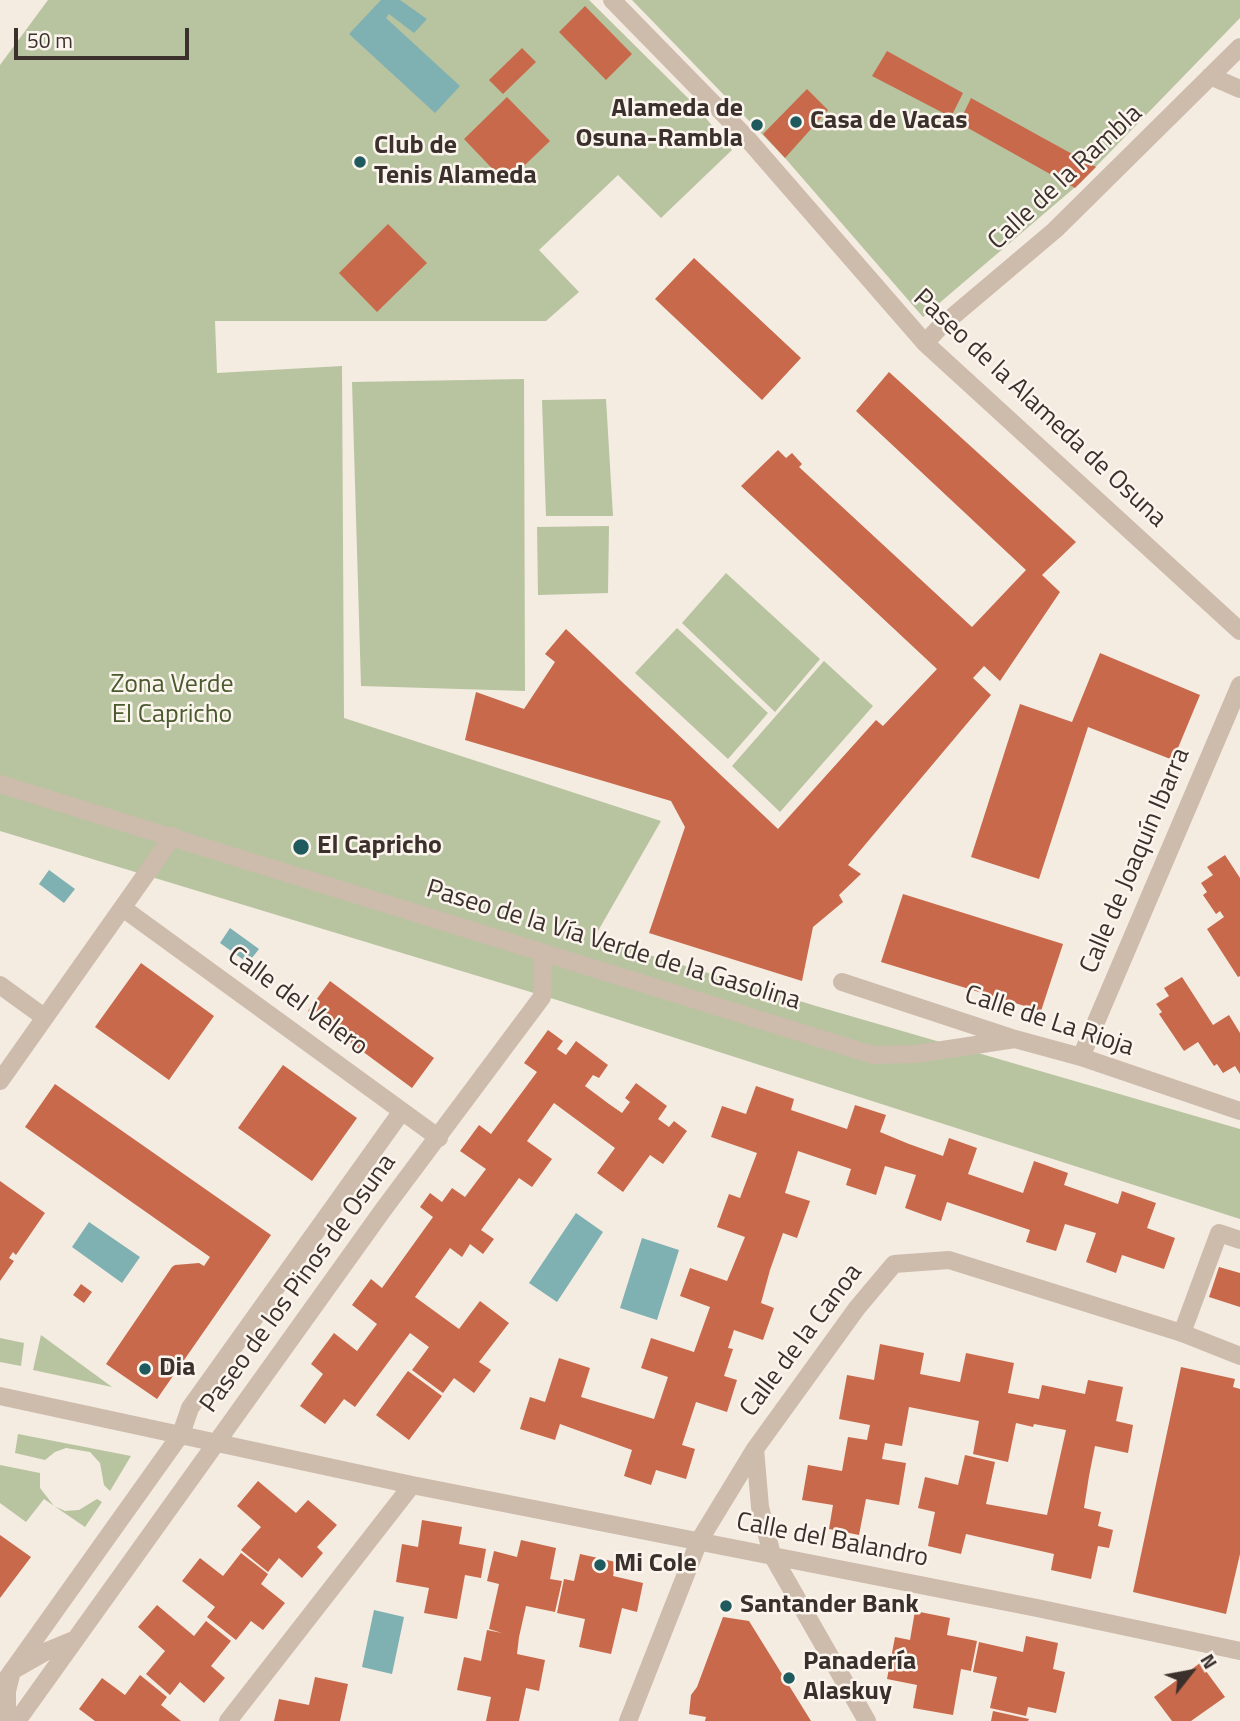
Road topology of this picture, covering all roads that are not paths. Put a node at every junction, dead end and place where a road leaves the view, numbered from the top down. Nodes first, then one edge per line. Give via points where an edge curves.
1 (612, 0) edge
2 (1240, 47) edge
3 (1210, 76) junction
4 (1240, 89) edge
5 (925, 343) junction
6 (1240, 631) edge
7 (1240, 685) edge
8 (0, 784) edge
9 (173, 836) junction
10 (124, 909) junction
11 (543, 953) junction
12 (842, 982) dead end
13 (0, 985) edge
14 (44, 1017) junction
15 (1015, 1039) junction
16 (1081, 1057) junction
17 (0, 1081) edge
18 (402, 1111) junction
19 (1240, 1111) edge
20 (439, 1138) junction
21 (1240, 1240) edge
22 (1182, 1333) junction
23 (1240, 1356) edge
24 (0, 1395) edge
25 (181, 1434) junction
26 (216, 1443) junction
27 (755, 1448) junction
28 (412, 1485) junction
29 (699, 1541) junction
30 (772, 1555) junction
31 (76, 1639) junction
32 (1240, 1651) edge
33 (6, 1667) edge
34 (0, 1688) edge
35 (7, 1721) edge
36 (17, 1721) edge
37 (228, 1721) edge
38 (628, 1721) edge
39 (867, 1721) edge

1 - 5 street, Paseo de la Alameda de Osuna via 745,136
2 - 3 street, Calle de la Rambla
3 - 4 street
3 - 5 street, Calle de la Rambla via 1055,230
5 - 6 street, Paseo de la Alameda de Osuna
7 - 16 street, Calle de Joaquín Ibarra
8 - 9 street, Paseo de la Vía Verde de la Gasolina
9 - 10 street
9 - 11 street, Paseo de la Vía Verde de la Gasolina
10 - 14 street
10 - 18 street, Calle del Velero
11 - 15 street, Paseo de la Vía Verde de la Gasolina via 873,1055 916,1054
11 - 20 street, Paseo de los Pinos de Osuna via 542,998
12 - 15 street, Calle de La Rioja
13 - 14 street
14 - 17 street
15 - 16 street, Calle de La Rioja
16 - 19 street, Calle de La Rioja
18 - 20 street, Calle del Velero
18 - 25 street, Paseo de los Pinos de Osuna via 190,1408
20 - 26 street, Paseo de los Pinos de Osuna
21 - 22 street via 1219,1233
22 - 23 street, Calle de la Canoa
22 - 27 street, Calle de la Canoa via 949,1261 894,1264
24 - 25 street, Calle del Balandro
25 - 26 street, Calle del Balandro
25 - 33 street, Paseo de los Pinos de Osuna
26 - 28 street, Calle del Balandro
26 - 31 street, Paseo de los Pinos de Osuna
27 - 29 street, Calle de la Canoa
27 - 30 street via 760,1507
28 - 29 street, Calle del Balandro
28 - 37 street
29 - 30 street, Calle del Balandro
29 - 38 street, Calle de la Canoa
30 - 32 street, Calle del Balandro
30 - 39 street
31 - 33 street, Paseo de los Pinos de Osuna
31 - 36 street, Paseo de los Pinos de Osuna
33 - 34 street, Paseo de los Pinos de Osuna
33 - 35 street, Paseo de los Pinos de Osuna

